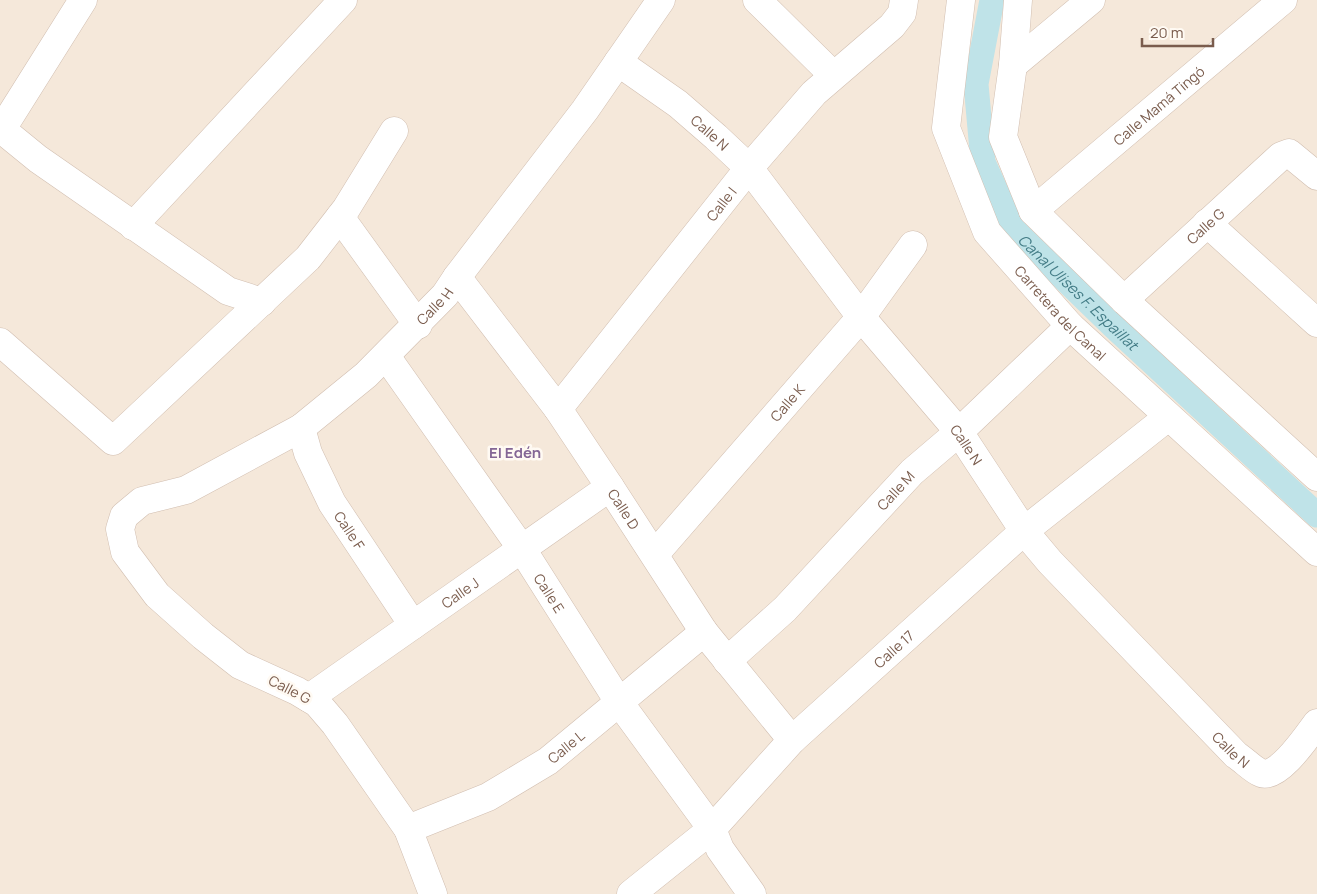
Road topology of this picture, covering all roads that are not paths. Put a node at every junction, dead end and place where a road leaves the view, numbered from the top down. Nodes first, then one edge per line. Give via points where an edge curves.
1 (83, 0) edge
2 (343, 0) edge
3 (661, 0) edge
4 (757, 0) edge
5 (961, 0) edge
6 (1018, 0) edge
7 (1091, 0) edge
8 (1284, 0) edge
9 (903, 7) edge
10 (618, 62) junction
11 (1013, 65) junction
12 (834, 75) junction
13 (0, 130) edge
14 (394, 131) dead end
15 (749, 168) junction
16 (1317, 176) edge
17 (1033, 210) junction
18 (340, 217) junction
19 (1206, 222) junction
20 (133, 226) junction
21 (913, 245) dead end
22 (457, 276) junction
23 (1124, 300) junction
24 (262, 302) junction
25 (861, 317) junction
26 (1317, 323) edge
27 (418, 325) junction
28 (1070, 326) junction
29 (0, 342) edge
30 (386, 356) junction
31 (558, 409) junction
32 (1168, 417) junction
33 (301, 428) junction
34 (959, 432) junction
35 (1317, 478) edge
36 (610, 487) junction
37 (124, 516) joint
38 (1024, 531) junction
39 (522, 549) junction
40 (1317, 552) edge
41 (654, 554) junction
42 (413, 625) junction
43 (704, 632) junction
44 (727, 661) junction
45 (309, 698) junction
46 (619, 702) junction
47 (1317, 723) edge
48 (792, 740) junction
49 (408, 829) junction
50 (712, 829) junction
51 (433, 894) edge
52 (631, 894) edge
53 (752, 894) edge

1 - 13 street
2 - 20 street
3 - 10 street, Calle H
4 - 12 street
5 - 28 street, Carretera del Canal via 946,128 987,232
6 - 11 street
7 - 11 street
8 - 17 street, Calle Mamá Tingó
9 - 12 street, Calle I via 892,26
10 - 15 street, Calle N via 678,104
10 - 22 street, Calle H
11 - 17 street via 1003,137
12 - 15 street, Calle I via 814,93
13 - 20 street
14 - 18 street
15 - 25 street, Calle N
15 - 31 street, Calle I
16 - 19 street, Calle G via 1289,153 1281,156
17 - 23 street
18 - 24 street via 308,258
18 - 27 street
19 - 23 street, Calle G
19 - 26 street
20 - 24 street via 228,291
21 - 25 street, Calle K
22 - 27 street, Calle H via 445,296
22 - 31 street, Calle D
23 - 35 street
24 - 29 street via 113,441
25 - 34 street, Calle N
25 - 41 street, Calle K
27 - 30 street, Calle H
28 - 32 street, Carretera del Canal
28 - 34 street, Calle M
30 - 33 street, Calle H
30 - 39 street, Calle E
31 - 36 street, Calle D
32 - 38 street, Calle 17
32 - 40 street, Carretera del Canal
33 - 37 street, Calle H via 186,490 142,501
33 - 42 street, Calle F via 308,453 332,503
34 - 38 street, Calle N
34 - 44 street, Calle M via 912,472 785,609
36 - 39 street, Calle J
36 - 41 street, Calle D
37 - 45 street, Calle G via 120,529 125,552 157,595 240,664
38 - 47 street, Calle N via 1236,755 1262,774 1271,774 1289,760
38 - 48 street, Calle 17
39 - 42 street, Calle J
39 - 46 street, Calle E
41 - 43 street, Calle D
42 - 45 street, Calle J
43 - 44 street, Calle D
43 - 46 street, Calle L
44 - 48 street, Calle D
45 - 49 street, Calle G via 335,724
46 - 49 street, Calle L via 548,761 488,797
46 - 50 street, Calle E
48 - 50 street, Calle 17
49 - 51 street, Calle G
50 - 52 street, Calle 17
50 - 53 street, Calle E via 720,848

